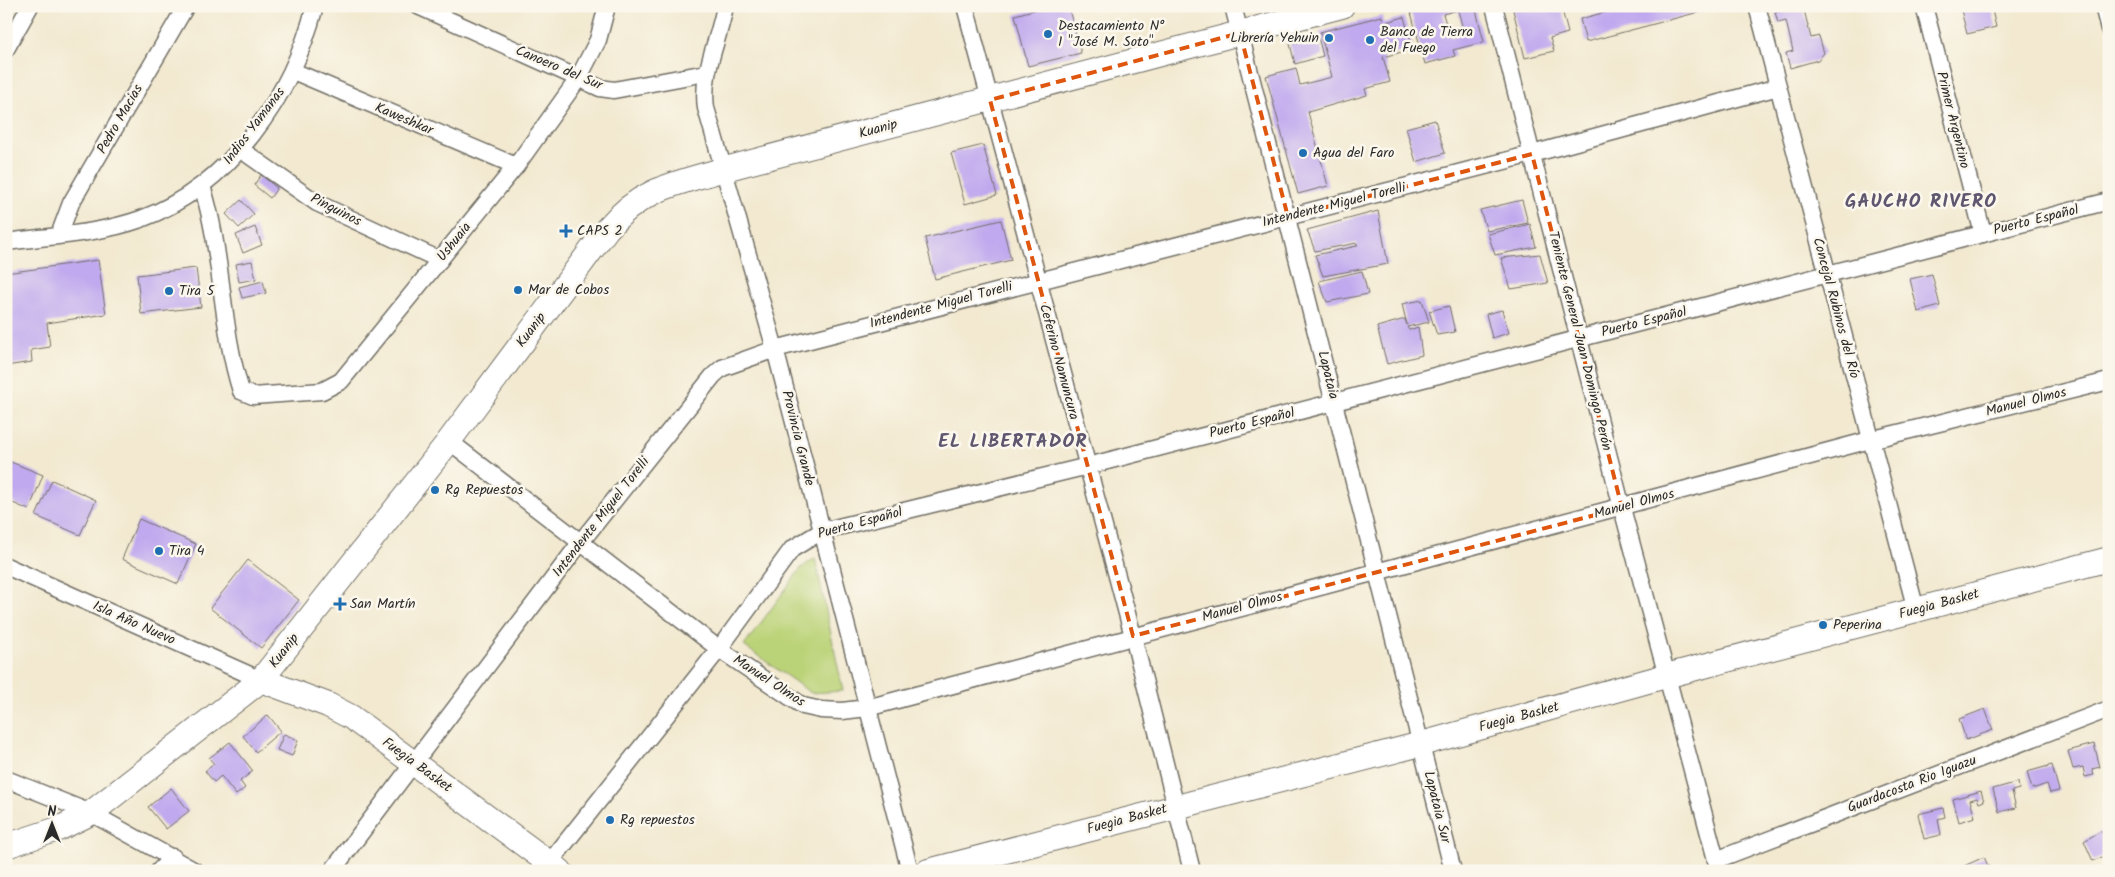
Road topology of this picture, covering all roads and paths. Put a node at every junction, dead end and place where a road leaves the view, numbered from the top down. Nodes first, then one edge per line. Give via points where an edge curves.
1 (30, 6) edge
2 (186, 6) edge
3 (315, 6) edge
4 (418, 6) edge
5 (607, 6) edge
6 (725, 6) edge
7 (965, 6) edge
8 (1233, 6) edge
9 (1342, 6) edge
10 (1494, 6) edge
11 (1758, 6) edge
12 (1924, 6) edge
13 (2103, 6) edge
14 (2109, 29) edge
15 (1240, 33) junction
16 (6, 49) edge
17 (292, 71) junction
18 (706, 72) junction
19 (578, 79) junction
20 (1778, 87) junction
21 (990, 100) junction
22 (240, 148) junction
23 (1532, 154) junction
24 (516, 166) junction
25 (725, 169) junction
26 (202, 186) junction
27 (2109, 202) edge
28 (1288, 217) junction
29 (1983, 234) junction
30 (59, 235) junction
31 (6, 242) edge
32 (440, 260) junction
33 (1827, 275) junction
34 (1037, 280) junction
35 (1580, 338) junction
36 (775, 349) junction
37 (2109, 382) edge
38 (1334, 402) junction
39 (1870, 440) junction
40 (449, 441) junction
41 (1088, 466) junction
42 (1622, 508) junction
43 (822, 531) junction
44 (580, 543) junction
45 (2109, 559) edge
46 (6, 566) edge
47 (1376, 572) junction
48 (1916, 610) junction
49 (1133, 636) junction
50 (720, 649) junction
51 (1666, 676) junction
52 (261, 680) junction
53 (867, 708) junction
54 (2109, 709) edge
55 (1421, 744) junction
56 (412, 762) junction
57 (6, 779) edge
58 (1175, 806) junction
59 (91, 813) junction
60 (6, 846) edge
61 (173, 857) junction
62 (1718, 865) edge
63 (551, 868) edge
64 (159, 871) edge
65 (195, 871) edge
66 (332, 871) edge
67 (910, 871) edge
68 (928, 871) edge
69 (1192, 871) edge
70 (1453, 871) edge

1 - 16 street
2 - 30 street, Pedro Macias via 71,204
3 - 17 street, Indios Yamanas
4 - 19 street, Canoero del Sur
5 - 19 street, Ushuaia via 598,40
6 - 18 street, Provincia Grande
7 - 21 street, Ceferino Namuncura
8 - 15 street, Lapataia
9 - 15 main road, Kuanip
10 - 23 street, Teniente General Juan Domingo Perón
11 - 20 street, Concejal Rubinos del Río
12 - 29 street, Primer Argentino
13 - 14 street
15 - 21 main road, Kuanip
15 - 28 street, Lapataia
17 - 22 street, Indios Yamanas via 278,97
17 - 24 street, Kaweshkar
18 - 19 street, Canoero del Sur via 614,90
18 - 25 street, Provincia Grande via 706,108
19 - 24 street, Ushuaia
20 - 23 street, Intendente Miguel Torelli
20 - 33 street, Concejal Rubinos del Río
21 - 25 main road, Kuanip
21 - 34 street, Ceferino Namuncura
22 - 26 street, Indios Yamanas
22 - 32 street, Pinguinos via 317,203
23 - 28 street, Intendente Miguel Torelli
23 - 35 street, Teniente General Juan Domingo Perón
24 - 32 street, Ushuaia
25 - 36 street, Provincia Grande
25 - 40 main road, Kuanip via 656,190 626,209
26 - 30 street, Indios Yamanas via 184,199 140,219
26 - 32 street, Ushuaia via 210,212 218,274 241,391 253,396 322,391 341,381
27 - 29 street, Puerto Español
28 - 34 street, Intendente Miguel Torelli
28 - 38 street, Lapataia
29 - 33 street, Puerto Español
30 - 31 street, Indios Yamanas
33 - 35 street, Puerto Español
33 - 39 street, Concejal Rubinos del Río
34 - 36 street, Intendente Miguel Torelli
34 - 41 street, Ceferino Namuncura
35 - 38 street, Puerto Español
35 - 42 street, Teniente General Juan Domingo Perón
36 - 43 street, Provincia Grande
36 - 44 street, Intendente Miguel Torelli via 722,368
37 - 39 street, Manuel Olmos
38 - 41 street, Puerto Español
38 - 47 street, Lapataia
39 - 42 street, Manuel Olmos
39 - 48 street, Concejal Rubinos del Río
40 - 44 street, Manuel Olmos
40 - 52 main road, Kuanip
41 - 43 street, Puerto Español
41 - 49 street, Ceferino Namuncura
42 - 47 street, Manuel Olmos
42 - 51 street, Teniente General Juan Domingo Perón
43 - 50 street, Puerto Español via 792,550
43 - 53 street, Provincia Grande
44 - 50 street, Manuel Olmos
44 - 56 street, Intendente Miguel Torelli
45 - 48 main road, Fuegia Basket
46 - 52 street, Isla Año Nuevo
47 - 49 street, Manuel Olmos
47 - 55 street, Lapataia
48 - 51 main road, Fuegia Basket
49 - 53 street, Manuel Olmos
49 - 58 street, Ceferino Namuncura
50 - 53 street, Manuel Olmos via 803,706 828,710
50 - 63 street, Puerto Español
51 - 55 main road, Fuegia Basket
51 - 62 street, Teniente General Juan Domingo Perón
52 - 56 main road, Fuegia Basket via 344,713
52 - 59 main road, Kuanip
53 - 67 street, Provincia Grande
54 - 62 street, Guardacosta Rio Iguazu
55 - 58 main road, Fuegia Basket
55 - 70 street, Lapataia Sur
56 - 63 main road, Fuegia Basket
56 - 66 street, Intendente Miguel Torelli
57 - 59 street
58 - 68 main road, Fuegia Basket
58 - 69 street, Ceferino Namuncura
59 - 60 main road, Kuanip via 58,829
59 - 61 street
61 - 64 street
61 - 65 street

